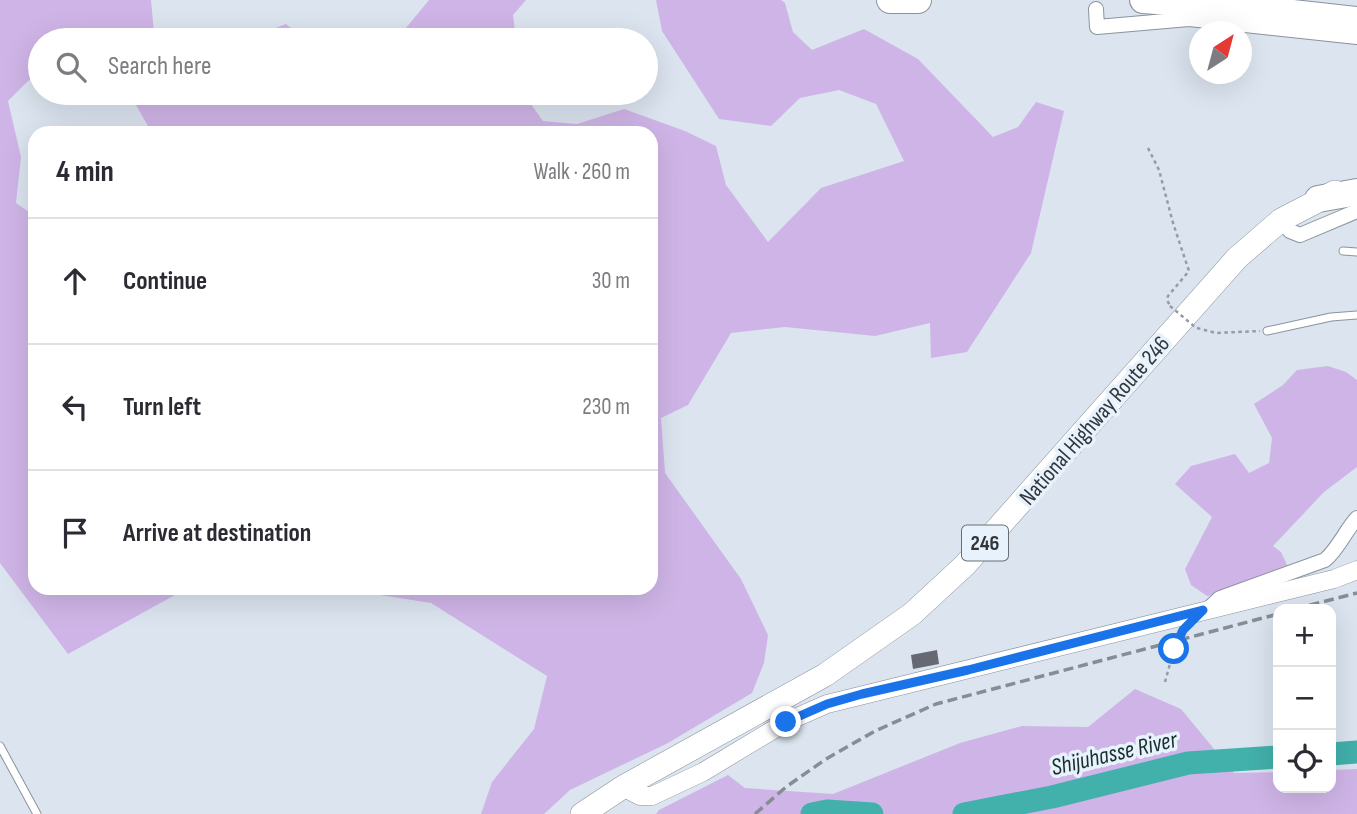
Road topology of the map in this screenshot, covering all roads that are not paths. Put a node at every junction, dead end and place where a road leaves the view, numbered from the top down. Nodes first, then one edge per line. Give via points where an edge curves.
1 (890, 0) edge
2 (918, 0) edge
3 (1143, 0) edge
4 (1096, 9) dead end
5 (1357, 20) edge
6 (1357, 37) edge
7 (1356, 191) edge
8 (1318, 199) joint
9 (1281, 220) junction
10 (1343, 251) dead end
11 (1357, 252) edge
12 (1357, 315) edge
13 (1267, 331) road end
14 (1357, 517) edge
15 (1357, 570) edge
16 (1208, 610) junction
17 (0, 746) edge
18 (623, 787) junction
19 (37, 814) edge
20 (583, 814) edge

1 - 2 highway
3 - 5 highway
4 - 6 street via 1097,27 1189,19
7 - 8 highway
7 - 9 street via 1300,235
8 - 9 highway, National Highway Route 246 / 246
9 - 18 highway, National Highway Route 246 / 246 via 1237,258 965,565 912,614 825,675
10 - 11 lane
12 - 13 lane
14 - 16 street via 1325,560 1220,598
15 - 16 street
16 - 18 street via 827,704 652,796 640,796
17 - 19 lane
18 - 20 highway, National Highway Route 246 / 246

